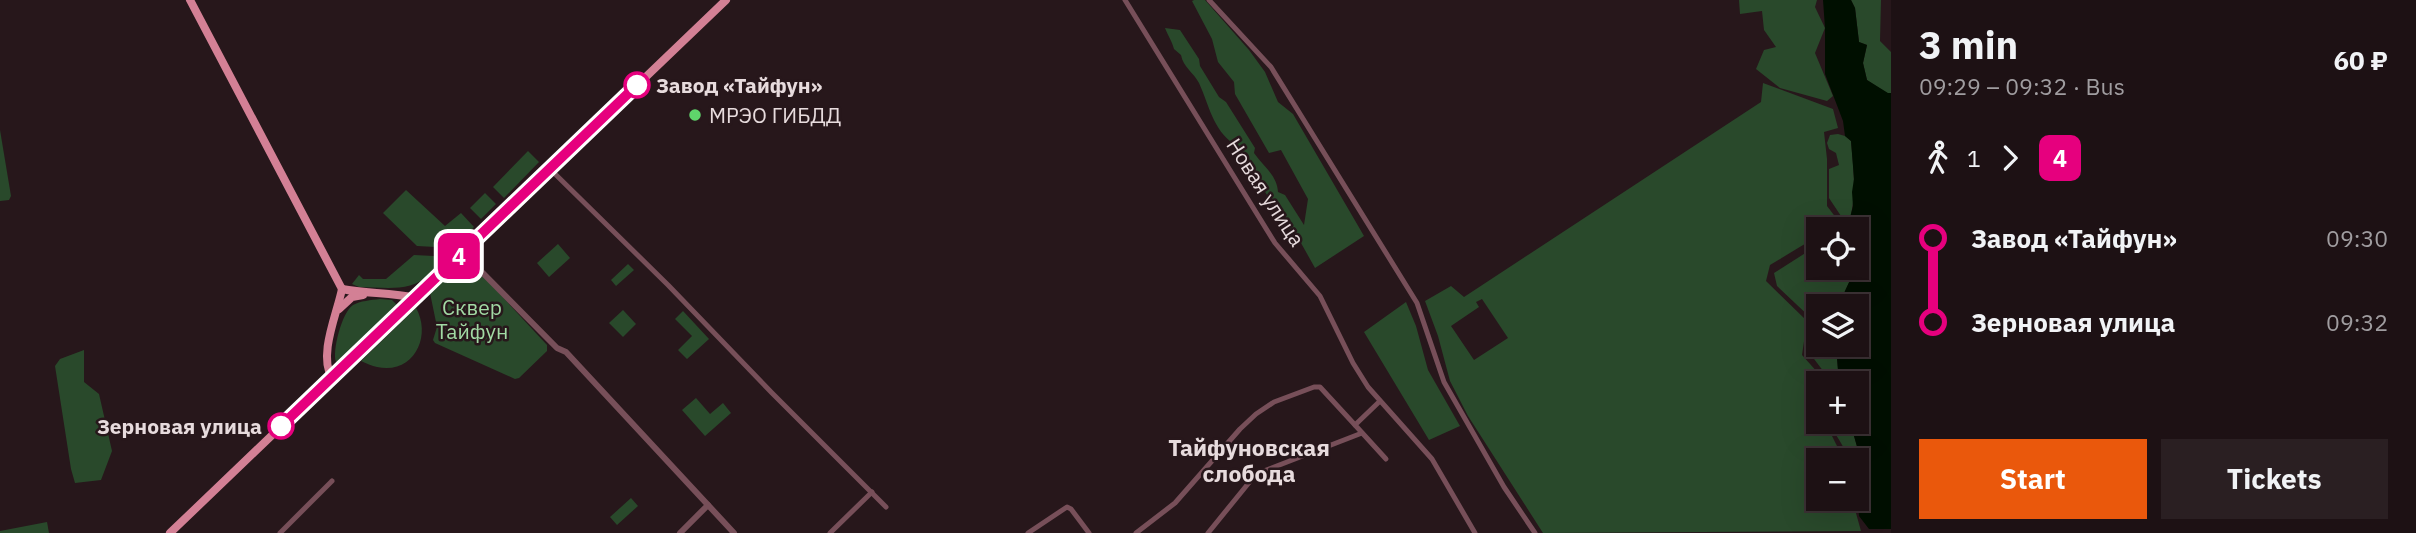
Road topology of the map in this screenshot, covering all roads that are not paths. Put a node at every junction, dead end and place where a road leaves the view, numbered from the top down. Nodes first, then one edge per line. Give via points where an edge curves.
1 (190, 0) edge
2 (726, 0) edge
3 (1125, 0) edge
4 (1209, 0) edge
5 (550, 169) junction
6 (463, 253) junction
7 (342, 289) junction
8 (376, 294) junction
9 (416, 298) junction
10 (338, 312) junction
11 (332, 378) junction
12 (1380, 401) junction
13 (1355, 425) junction
14 (1362, 433) junction
15 (1386, 459) dead end
16 (332, 481) dead end
17 (872, 492) junction
18 (708, 505) junction
19 (886, 507) dead end
20 (170, 533) edge
21 (280, 533) edge
22 (680, 533) edge
23 (734, 533) edge
24 (830, 533) edge
25 (1028, 533) edge
26 (1089, 533) edge
27 (1136, 533) edge
28 (1208, 533) edge
29 (1475, 533) edge
30 (1535, 533) edge

1 - 7 main road
2 - 5 main road
3 - 12 street, Новая улица via 1276,243 1320,296 1353,363
4 - 30 street via 1271,67 1417,303 1444,382
5 - 6 main road
5 - 17 street
6 - 9 main road
6 - 18 street via 566,352
7 - 8 main road
7 - 10 main road
8 - 9 main road
8 - 10 main road via 352,297
9 - 11 main road
10 - 11 main road via 326,353
11 - 20 main road
12 - 13 street
12 - 29 street, Новая улица via 1432,459
13 - 14 street
13 - 27 street via 1320,387 1274,402 1240,429 1175,503
14 - 15 street
14 - 28 street via 1256,474
16 - 21 street
17 - 19 street
17 - 24 street
18 - 22 street
18 - 23 street
25 - 26 street via 1067,507

